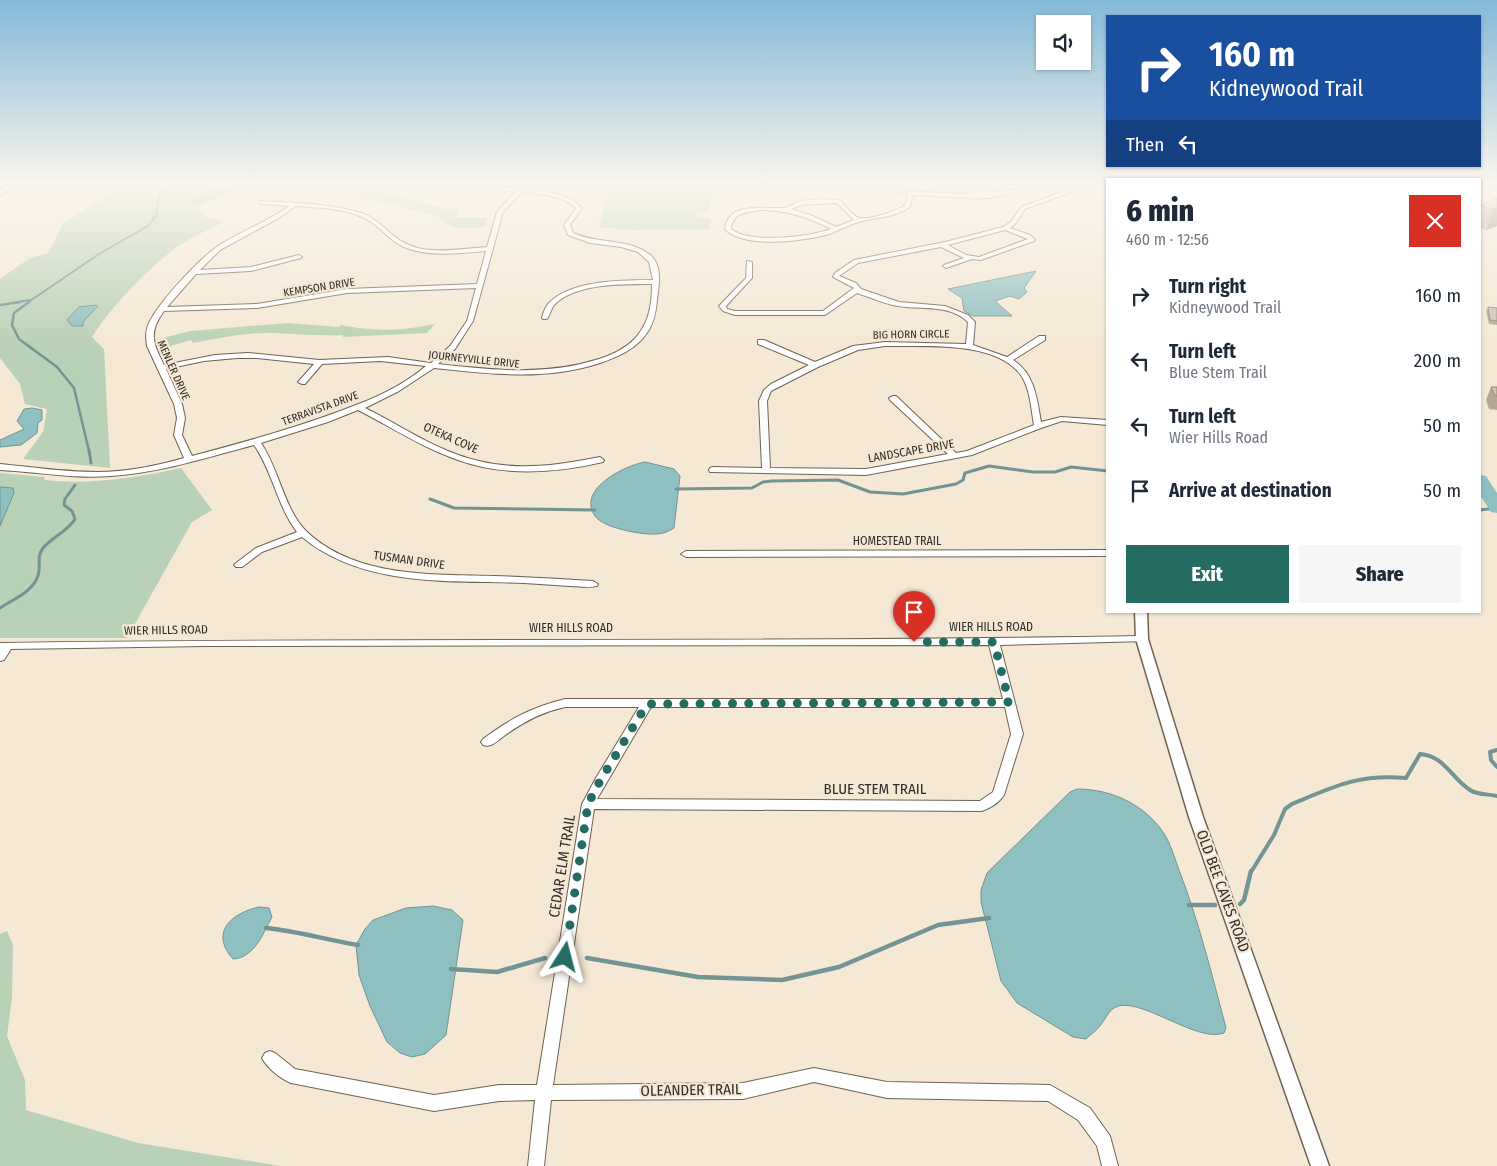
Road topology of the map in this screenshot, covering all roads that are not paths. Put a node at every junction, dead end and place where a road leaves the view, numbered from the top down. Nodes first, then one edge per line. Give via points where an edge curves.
1 (237, 238) edge
2 (393, 238) edge
3 (493, 238) edge
4 (582, 238) edge
5 (745, 238) edge
6 (776, 238) edge
7 (967, 238) edge
8 (1030, 238) edge
9 (942, 245) junction
10 (490, 249) junction
11 (298, 257) dead end
12 (970, 258) junction
13 (749, 262) dead end
14 (946, 266) dead end
15 (195, 272) junction
16 (655, 282) junction
17 (480, 286) junction
18 (856, 290) junction
19 (911, 305) junction
20 (162, 309) junction
21 (911, 313) dead end
22 (545, 318) dead end
23 (1042, 338) dead end
24 (761, 342) dead end
25 (970, 346) junction
26 (1009, 359) junction
27 (320, 362) junction
28 (432, 365) junction
29 (814, 365) junction
30 (162, 368) junction
31 (302, 382) dead end
32 (892, 398) dead end
33 (358, 407) junction
34 (1106, 423) edge
35 (1038, 426) junction
36 (256, 441) junction
37 (956, 456) junction
38 (189, 459) junction
39 (600, 460) dead end
40 (0, 467) edge
41 (713, 470) dead end
42 (766, 470) junction
43 (303, 532) junction
44 (1106, 553) edge
45 (686, 554) dead end
46 (239, 565) dead end
47 (594, 584) dead end
48 (1141, 613) edge
49 (1142, 639) junction
50 (994, 642) junction
51 (4, 646) edge
52 (0, 658) edge
53 (1009, 702) junction
54 (647, 704) junction
55 (487, 742) dead end
56 (588, 804) junction
57 (270, 1058) dead end
58 (544, 1092) junction
59 (536, 1166) edge
60 (1110, 1166) edge
61 (1320, 1166) edge

1 - 15 street, MENLER DRIVE via 216,250
2 - 10 street via 414,248 438,251
3 - 10 street, TERRAVISTA DRIVE
4 - 16 street, JOURNEYVILLE DRIVE via 645,253 656,267
5 - 6 street
7 - 9 street
8 - 12 street via 982,258
9 - 12 street
9 - 18 street via 854,262 836,276 841,281 856,285
10 - 17 street, TERRAVISTA DRIVE
11 - 15 street via 250,269
12 - 14 street
13 - 18 street via 747,280 722,306 728,312 825,313
15 - 20 street, MENLER DRIVE
16 - 22 street via 606,284 579,290 551,304 545,311
16 - 28 street, JOURNEYVILLE DRIVE via 647,330 627,349 602,360 562,370 521,374
17 - 20 street, KEMPSON DRIVE via 346,291 257,306
17 - 28 street, TERRAVISTA DRIVE via 463,334
18 - 19 street via 894,303
19 - 21 street
19 - 25 street via 943,307 968,317 972,322
20 - 30 street, MENLER DRIVE via 151,326 149,336
23 - 26 street
24 - 29 street
25 - 26 street, BIG HORN CIRCLE
25 - 29 street, BIG HORN CIRCLE via 862,346
26 - 35 street, BIG HORN CIRCLE via 1018,365 1030,385
27 - 28 street, JOURNEYVILLE DRIVE via 388,360
27 - 30 street, JOURNEYVILLE DRIVE via 238,355
27 - 31 street
28 - 33 street, TERRAVISTA DRIVE via 390,392
29 - 42 street, BIG HORN CIRCLE via 774,386 765,395
30 - 38 street, MENLER DRIVE via 181,411 178,436
32 - 37 street
33 - 36 street, TERRAVISTA DRIVE via 306,427
33 - 39 street, OTEKA COVE via 451,454 485,465 537,469
34 - 35 street, LANDSCAPE DRIVE via 1067,419
35 - 37 street, LANDSCAPE DRIVE
36 - 38 street, TERRAVISTA DRIVE
36 - 43 street, TUSMAN DRIVE via 273,470 287,513
37 - 42 street, LANDSCAPE DRIVE via 866,472
38 - 40 street, TERRAVISTA DRIVE via 111,474 70,474
41 - 42 street, LANDSCAPE DRIVE
43 - 46 street via 259,550
43 - 47 street, TUSMAN DRIVE via 316,544 347,560 386,572 419,577
44 - 45 street, HOMESTEAD TRAIL
48 - 49 street, OLD BEE CAVES ROAD
49 - 50 street, WIER HILLS ROAD
49 - 61 street, OLD BEE CAVES ROAD via 1196,817
50 - 51 street, WIER HILLS ROAD
50 - 53 street, BLUE STEM TRAIL
51 - 52 street
53 - 54 street
53 - 56 street, BLUE STEM TRAIL via 1018,734 998,795 982,806
54 - 55 street via 564,703 542,707 520,717
54 - 56 street, CEDAR ELM TRAIL
56 - 58 street, CEDAR ELM TRAIL
57 - 58 street, OLEANDER TRAIL via 290,1076 434,1103 498,1092
58 - 59 street, CEDAR ELM TRAIL
58 - 60 street, OLEANDER TRAIL via 743,1091 814,1075 887,1090 1050,1093 1084,1114 1104,1142

